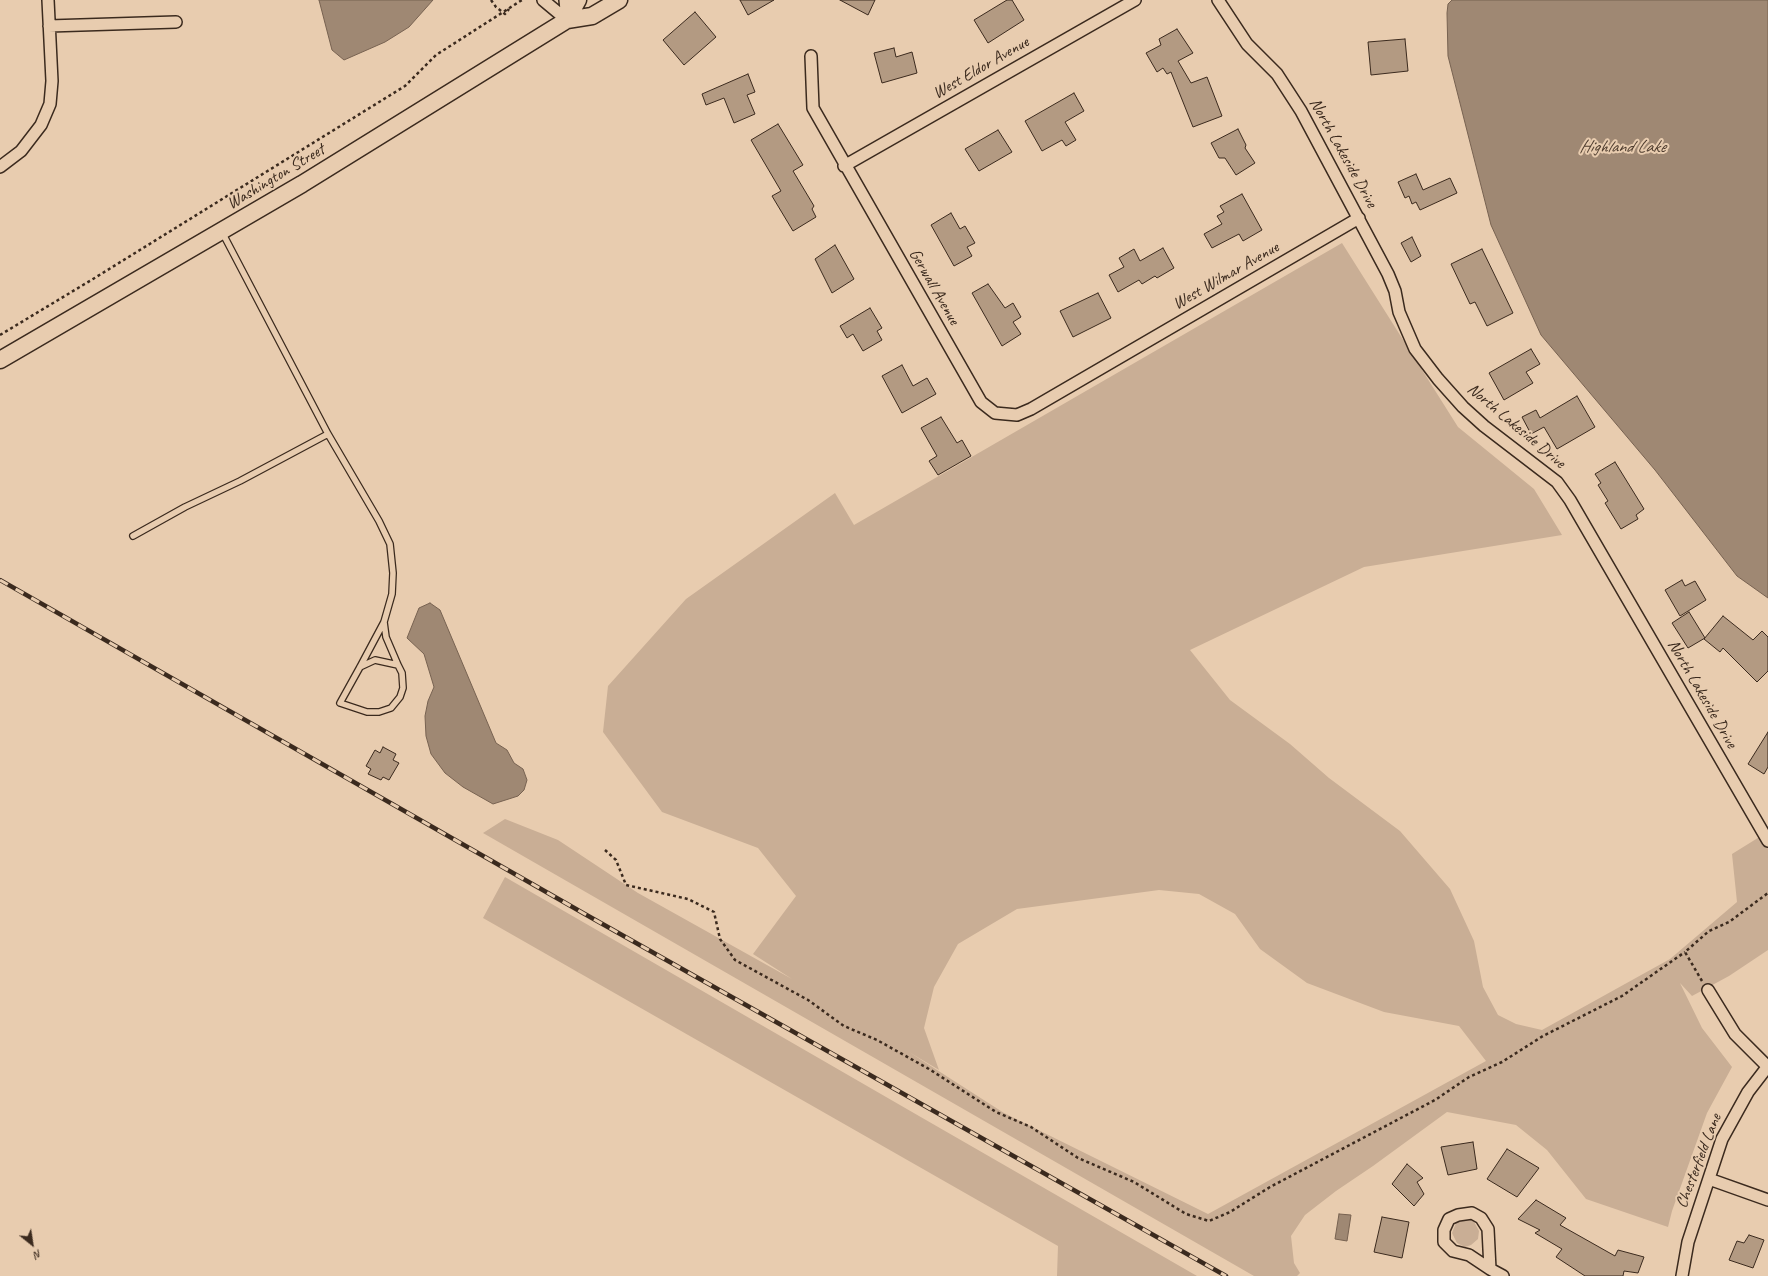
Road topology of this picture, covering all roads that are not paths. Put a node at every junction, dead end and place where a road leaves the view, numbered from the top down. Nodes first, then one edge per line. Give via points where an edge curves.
1 (48, 0) edge
2 (543, 0) edge
3 (565, 0) edge
4 (578, 0) edge
5 (619, 0) edge
6 (1135, 0) edge
7 (1218, 0) edge
8 (567, 20) junction
9 (176, 22) dead end
10 (50, 26) junction
11 (811, 56) dead end
12 (844, 166) junction
13 (0, 167) edge
14 (1359, 218) junction
15 (221, 231) junction
16 (0, 360) edge
17 (1109, 364) joint
18 (328, 434) junction
19 (133, 536) dead end
20 (384, 622) junction
21 (398, 664) junction
22 (360, 667) junction
23 (1768, 841) edge
24 (1708, 990) road end
25 (1768, 1066) edge
26 (1709, 1179) junction
27 (1768, 1200) edge
28 (1490, 1269) junction
29 (1503, 1276) edge
30 (1682, 1276) edge

1 - 10 street
2 - 8 street
3 - 8 street
4 - 8 main road, Washington Street
5 - 8 main road, Washington Street via 592,16
6 - 12 street, West Eldor Avenue
7 - 14 street, North Lakeside Drive via 1247,44 1277,74 1301,111
8 - 15 main road, Washington Street via 302,184
9 - 10 street
10 - 13 street via 50,104 41,125 21,151
11 - 12 street, Gerwall Avenue via 813,108
12 - 17 street, Gerwall Avenue via 981,402 988,409 995,414 1017,415 1031,410
14 - 17 street, West Wilmar Avenue
14 - 23 street, North Lakeside Drive via 1388,274 1399,312 1415,349 1463,407 1557,482 1570,500
15 - 16 main road, Washington Street
15 - 18 lane
18 - 19 lane
18 - 20 lane via 390,544 392,594
20 - 21 lane via 386,637
20 - 22 lane
21 - 22 lane via 374,660
21 - 22 lane via 403,688 400,697 391,708 379,712 367,712 340,703
24 - 25 street via 1735,1034
25 - 26 street, Chesterfield Lane via 1733,1117 1722,1139
26 - 27 street
26 - 30 street, Chesterfield Lane via 1688,1242
28 - 28 street via 1488,1229 1481,1218 1472,1213 1449,1219 1444,1230 1444,1242 1453,1251 1469,1255
28 - 29 street

